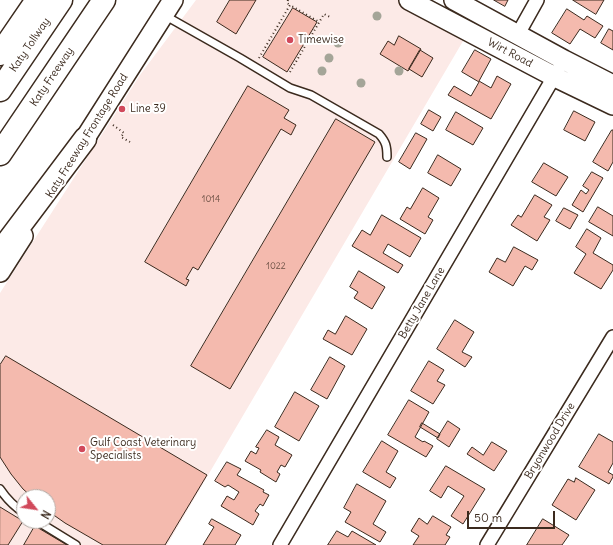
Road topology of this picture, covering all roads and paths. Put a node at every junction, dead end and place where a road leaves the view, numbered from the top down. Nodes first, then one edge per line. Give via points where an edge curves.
1 (37, 0) edge
2 (61, 0) edge
3 (104, 0) edge
4 (288, 0) edge
5 (409, 0) edge
6 (454, 0) edge
7 (537, 0) edge
8 (290, 5) junction
9 (168, 7) edge
10 (330, 17) dead end
11 (319, 22) junction
12 (518, 34) junction
13 (0, 54) edge
14 (259, 58) dead end
15 (564, 60) junction
16 (290, 72) dead end
17 (554, 76) junction
18 (613, 85) edge
19 (0, 90) edge
20 (613, 105) edge
21 (113, 125) dead end
22 (85, 139) junction
23 (130, 142) dead end
24 (0, 154) edge
25 (387, 157) dead end
26 (0, 252) edge
27 (0, 272) edge
28 (613, 337) edge
29 (0, 489) edge
30 (16, 506) edge
31 (50, 529) edge
32 (76, 545) edge
33 (280, 545) edge
34 (487, 545) edge

1 - 13 highway, Katy Tollway
2 - 19 highway, Katy Tollway
3 - 24 highway, Katy Freeway
4 - 8 path via 287,3
5 - 17 main road, Wirt Road
6 - 12 main road, Wirt Road
7 - 12 street
8 - 11 path
8 - 14 path
9 - 22 main road, Katy Freeway Frontage Road
9 - 25 lane via 240,58 290,88 311,94 379,134 386,143
10 - 11 path via 324,14
11 - 16 path
12 - 15 main road, Wirt Road
15 - 17 street, Betty Jane Lane
15 - 18 main road, Wirt Road
17 - 20 main road, Wirt Road
17 - 33 street, Betty Jane Lane
21 - 23 path via 124,133 122,137
22 - 26 highway
22 - 27 main road, Katy Freeway Frontage Road
28 - 34 street, Bryonwood Drive
29 - 30 lane
31 - 32 lane

